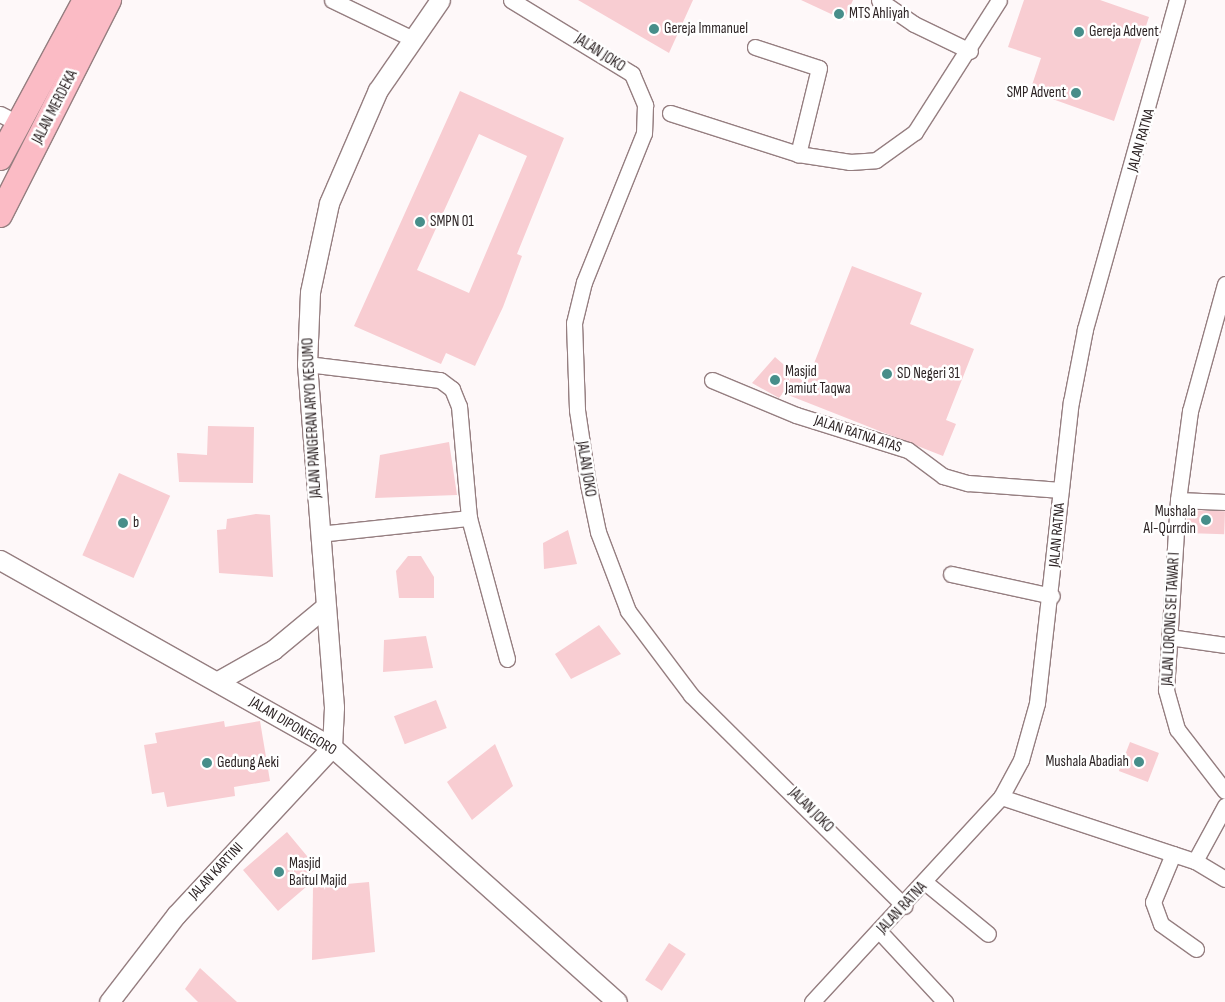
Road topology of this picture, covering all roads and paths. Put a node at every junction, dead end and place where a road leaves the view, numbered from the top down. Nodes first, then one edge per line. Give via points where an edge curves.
1 (85, 0) edge
2 (109, 0) edge
3 (332, 0) edge
4 (440, 0) edge
5 (511, 0) edge
6 (879, 0) edge
7 (999, 0) edge
8 (1178, 0) edge
9 (410, 38) junction
10 (755, 47) dead end
11 (970, 51) junction
12 (670, 113) dead end
13 (9, 118) edge
14 (798, 154) junction
15 (0, 158) edge
16 (0, 215) edge
17 (1225, 284) edge
18 (1219, 325) edge
19 (307, 364) junction
20 (712, 380) dead end
21 (1061, 490) junction
22 (1178, 500) junction
23 (1225, 502) edge
24 (469, 518) junction
25 (320, 534) junction
26 (0, 560) edge
27 (951, 574) dead end
28 (1052, 596) junction
29 (325, 607) junction
30 (1169, 637) junction
31 (1225, 645) edge
32 (507, 659) dead end
33 (218, 681) junction
34 (332, 746) junction
35 (1225, 791) edge
36 (1001, 797) junction
37 (1225, 806) edge
38 (1173, 854) junction
39 (1195, 862) junction
40 (1225, 879) edge
41 (926, 883) junction
42 (904, 906) junction
43 (880, 932) junction
44 (988, 934) dead end
45 (1196, 949) dead end
46 (108, 1002) edge
47 (617, 1002) edge
48 (812, 1002) edge
49 (945, 1002) edge

1 - 13 main road, JALAN MERDEKA
2 - 16 main road, JALAN MERDEKA
3 - 9 street
4 - 9 street, JALAN PANGERAN ARYO KESUMO
5 - 42 street, JALAN JOKO via 632,74 645,104 644,133 584,282 574,324 577,410 588,484 598,532 628,611 691,695
6 - 11 street via 914,24
7 - 11 street
8 - 21 street, JALAN RATNA via 1085,329
9 - 19 street, JALAN PANGERAN ARYO KESUMO via 378,90 329,203 310,292
10 - 14 street via 819,68
11 - 14 street via 915,132 876,160 850,162
12 - 14 street
13 - 15 main road, JALAN MERDEKA
17 - 18 street, JALAN LORONG SEI TAWAR I
18 - 22 street, JALAN LORONG SEI TAWAR I via 1194,388
19 - 24 street via 440,380 452,389 459,406
19 - 25 street, JALAN PANGERAN ARYO KESUMO
20 - 21 street, JALAN RATNA ATAS via 796,415 908,450 943,476 968,483
21 - 28 street, JALAN RATNA
22 - 23 street
22 - 30 street, JALAN LORONG SEI TAWAR I
24 - 25 street
24 - 32 street
25 - 29 street, JALAN PANGERAN ARYO KESUMO
26 - 33 street, JALAN DIPONEGORO
27 - 28 street
28 - 36 street, JALAN RATNA via 1035,713 1021,760
29 - 33 street via 273,650
29 - 34 street, JALAN PANGERAN ARYO KESUMO via 334,707
30 - 31 street
30 - 35 street, JALAN LORONG SEI TAWAR I via 1170,713
33 - 34 street, JALAN DIPONEGORO
34 - 46 street, JALAN KARTINI via 176,915
34 - 47 street, JALAN DIPONEGORO
36 - 38 street
36 - 41 street, JALAN RATNA
37 - 39 street
38 - 39 street
38 - 45 street via 1153,902 1162,924
39 - 40 street
41 - 42 street, JALAN RATNA
41 - 44 street
42 - 43 street, JALAN RATNA
43 - 48 street, JALAN RATNA
43 - 49 street

